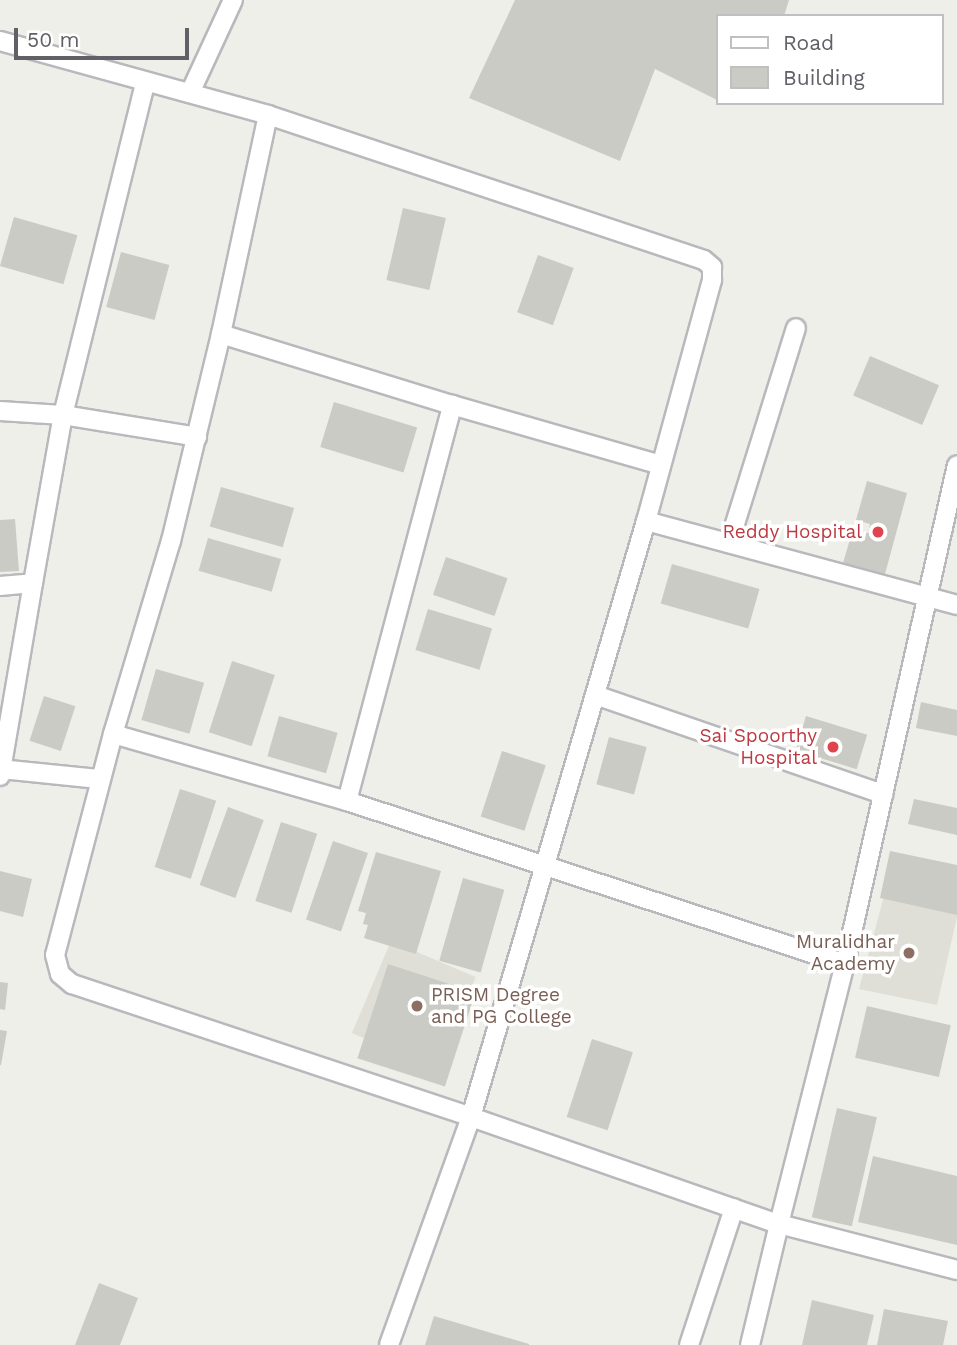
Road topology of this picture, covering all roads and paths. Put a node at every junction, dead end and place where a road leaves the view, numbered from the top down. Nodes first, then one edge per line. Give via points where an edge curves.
1 (233, 0) edge
2 (0, 41) edge
3 (145, 83) junction
4 (190, 93) junction
5 (268, 115) junction
6 (796, 328) dead end
7 (221, 334) junction
8 (452, 405) junction
9 (0, 411) edge
10 (63, 415) junction
11 (197, 437) junction
12 (662, 465) junction
13 (957, 465) edge
14 (646, 521) junction
15 (729, 543) junction
16 (33, 583) junction
17 (0, 586) edge
18 (929, 598) junction
19 (957, 605) edge
20 (595, 695) junction
21 (113, 734) junction
22 (1, 771) edge
23 (99, 779) junction
24 (884, 794) junction
25 (348, 801) junction
26 (546, 864) junction
27 (845, 964) junction
28 (471, 1117) junction
29 (734, 1208) junction
30 (779, 1224) junction
31 (957, 1270) edge
32 (389, 1345) edge
33 (689, 1345) edge
34 (750, 1345) edge

1 - 4 street
2 - 3 street
3 - 4 street
3 - 10 street
4 - 5 street
5 - 7 street
5 - 12 street via 704,260 712,267
6 - 15 street
7 - 8 street
7 - 11 street
8 - 12 street
8 - 25 street
9 - 10 street
10 - 11 street
10 - 16 street
11 - 21 street
12 - 14 street
13 - 18 street
14 - 15 street
14 - 20 street
15 - 18 street
16 - 17 street
16 - 22 street
18 - 19 street
18 - 24 street
20 - 24 street
20 - 26 street
21 - 23 street
21 - 25 street
22 - 23 street
23 - 28 street via 55,955 60,974 72,984
24 - 27 street
25 - 26 street
26 - 27 street
26 - 28 street
27 - 30 street
28 - 29 street
28 - 32 street
29 - 30 street
29 - 33 street
30 - 31 street
30 - 34 street

